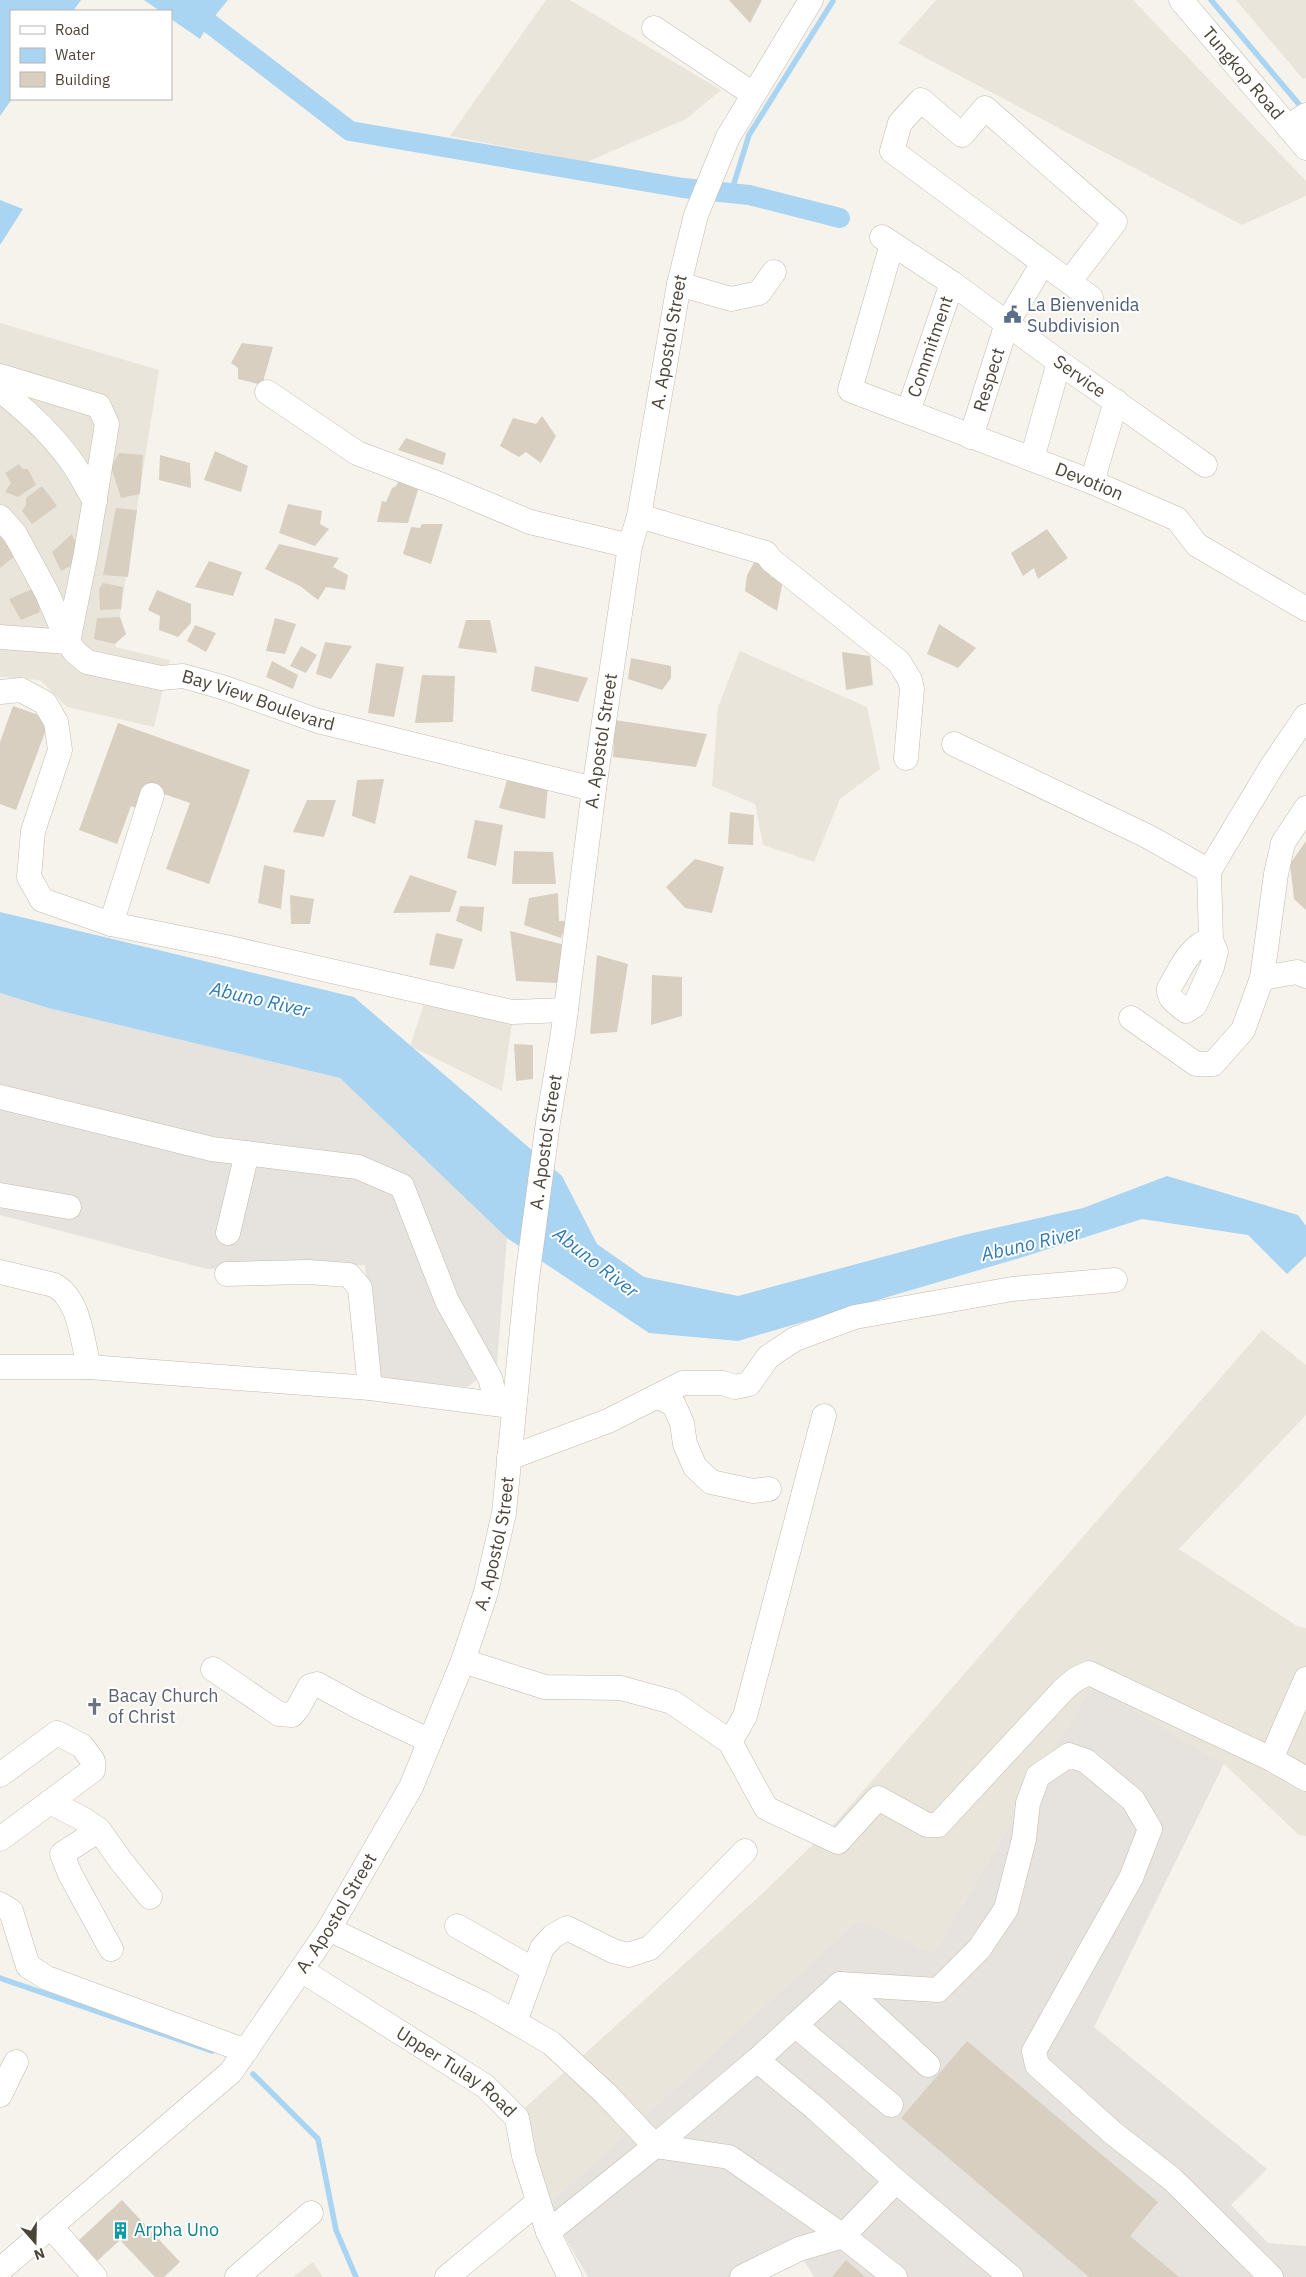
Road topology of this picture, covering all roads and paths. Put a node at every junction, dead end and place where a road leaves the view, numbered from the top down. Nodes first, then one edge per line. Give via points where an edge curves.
1 (811, 0) edge
2 (1181, 0) edge
3 (654, 28) dead end
4 (753, 94) junction
5 (1297, 121) edge
6 (1306, 148) edge
7 (1043, 262) junction
8 (774, 272) dead end
9 (1069, 282) junction
10 (952, 283) junction
11 (679, 284) junction
12 (1091, 298) dead end
13 (1007, 323) junction
14 (1059, 362) junction
15 (0, 376) edge
16 (0, 390) edge
17 (850, 390) joint
18 (267, 392) dead end
19 (1116, 401) junction
20 (908, 412) junction
21 (971, 437) junction
22 (1032, 459) junction
23 (1206, 465) dead end
24 (1092, 482) junction
25 (95, 501) junction
26 (639, 516) junction
27 (0, 517) edge
28 (630, 546) junction
29 (81, 577) junction
30 (47, 594) junction
31 (1302, 598) edge
32 (0, 637) edge
33 (68, 642) junction
34 (0, 692) edge
35 (1306, 716) edge
36 (954, 744) dead end
37 (906, 758) dead end
38 (594, 790) junction
39 (152, 795) dead end
40 (1306, 808) edge
41 (1209, 871) junction
42 (111, 924) junction
43 (1211, 940) dead end
44 (1306, 976) edge
45 (1262, 978) junction
46 (566, 1010) junction
47 (1131, 1018) dead end
48 (0, 1097) edge
49 (247, 1153) junction
50 (0, 1195) edge
51 (69, 1207) dead end
52 (228, 1233) dead end
53 (0, 1272) edge
54 (228, 1274) dead end
55 (1115, 1280) dead end
56 (0, 1367) edge
57 (89, 1367) junction
58 (370, 1388) junction
59 (659, 1397) junction
60 (506, 1405) junction
61 (824, 1416) dead end
62 (509, 1458) junction
63 (769, 1488) dead end
64 (463, 1661) junction
65 (213, 1669) dead end
66 (1306, 1679) edge
67 (430, 1741) junction
68 (730, 1742) junction
69 (1271, 1759) junction
70 (0, 1775) edge
71 (1306, 1779) edge
72 (50, 1802) junction
73 (100, 1830) junction
74 (0, 1839) edge
75 (745, 1851) dead end
76 (150, 1896) dead end
77 (0, 1904) edge
78 (457, 1926) dead end
79 (329, 1929) junction
80 (111, 1949) dead end
81 (302, 1970) junction
82 (534, 1970) junction
83 (840, 1984) junction
84 (514, 2022) junction
85 (795, 2025) junction
86 (757, 2060) junction
87 (239, 2061) junction
88 (16, 2062) dead end
89 (928, 2065) dead end
90 (0, 2095) edge
91 (891, 2105) dead end
92 (656, 2146) junction
93 (896, 2181) junction
94 (538, 2202) junction
95 (311, 2213) dead end
96 (51, 2227) junction
97 (548, 2232) junction
98 (843, 2236) junction
99 (0, 2270) edge
100 (95, 2277) edge
101 (237, 2277) edge
102 (447, 2277) edge
103 (570, 2277) edge
104 (742, 2277) edge
105 (895, 2277) edge
106 (1011, 2277) edge
107 (1271, 2277) edge

1 - 4 street, A. Apostol Street
2 - 5 street, Tungkop Road
3 - 4 street
4 - 11 street, A. Apostol Street via 728,137 700,206
5 - 6 street, Tungkop Road
7 - 9 street
7 - 9 street via 892,151 900,122 920,100 962,135 985,108 1115,222
7 - 13 street, Respect
8 - 11 street via 759,293 731,299
9 - 12 street
10 - 13 street, Service
10 - 17 street, Service via 887,240
10 - 20 street, Commitment
11 - 26 street, A. Apostol Street
13 - 14 street, Service
13 - 21 street, Respect
14 - 19 street, Service
14 - 22 street
15 - 25 street via 99,406 107,424
16 - 25 street via 50,434 72,462
17 - 20 street, Devotion
18 - 28 street via 357,453 447,486 530,522
19 - 23 street, Service
19 - 24 street
20 - 21 street, Devotion
21 - 22 street, Devotion
22 - 24 street, Devotion
24 - 31 street, Devotion via 1177,519 1197,545
25 - 29 street
26 - 28 street, A. Apostol Street
26 - 37 street via 766,553 899,662 912,689
27 - 30 street, Bay View Boulevard via 15,534
28 - 38 street, A. Apostol Street
29 - 30 street via 73,592 65,596
29 - 33 street
30 - 33 street, Bay View Boulevard
32 - 33 street
33 - 38 street, Bay View Boulevard via 87,662 161,678 183,676 318,721
34 - 42 street via 21,690 45,703 56,722 60,750 33,831 29,877 42,900
35 - 41 street
36 - 41 street via 1148,836
38 - 46 street, A. Apostol Street
39 - 42 street
40 - 45 street via 1283,843
41 - 43 street
42 - 46 street via 512,1012
44 - 45 street via 1297,972
45 - 47 street via 1243,1030 1213,1064 1196,1064
46 - 60 street, A. Apostol Street
48 - 49 street via 212,1149
49 - 52 street
49 - 60 street via 358,1167 402,1186 447,1301
50 - 51 street
53 - 57 street via 62,1289 75,1310
54 - 58 street via 308,1272 349,1275 360,1288
55 - 59 street via 1012,1289 855,1317 795,1339 768,1356 749,1384 735,1387 723,1383 683,1383
56 - 57 street
57 - 58 street
58 - 60 street
59 - 62 street via 608,1421
59 - 63 street via 674,1405 695,1467 710,1482 753,1491
60 - 62 street, A. Apostol Street
61 - 68 street via 745,1716
62 - 64 street, A. Apostol Street via 504,1513 486,1592
64 - 67 street, A. Apostol Street
64 - 68 street via 545,1687 621,1688 672,1702
65 - 67 street via 279,1714 292,1715 310,1686 317,1684
66 - 69 street
67 - 79 street, A. Apostol Street via 411,1787
68 - 69 street via 766,1808 838,1842 878,1798 927,1825 938,1825 1064,1689 1076,1678 1089,1673
69 - 71 street
70 - 72 street via 59,1733 82,1746 93,1761 93,1770
72 - 73 street
72 - 74 street
73 - 76 street via 121,1862
73 - 80 street via 62,1854
75 - 82 street via 650,1948 628,1955 567,1928 542,1948
77 - 87 street via 12,1911 28,1966 34,1970
78 - 82 street
79 - 81 street, A. Apostol Street
79 - 84 street via 482,2003
81 - 87 street, A. Apostol Street
81 - 94 street, Upper Tulay Road via 485,2086 516,2118
82 - 84 street
83 - 85 street
83 - 89 street
83 - 107 street via 938,1990 979,1949 1006,1909 1024,1839 1028,1803 1038,1776 1069,1755 1086,1760 1133,1800 1150,1829 1131,1878 1034,2051 1037,2064 1113,2133 1172,2179
84 - 92 street via 551,2043
85 - 86 street
85 - 91 street
86 - 92 street
86 - 93 street
87 - 96 street, A. Apostol Street
88 - 90 street
92 - 97 street
92 - 98 street via 728,2157
93 - 98 street
93 - 106 street
94 - 97 street, Upper Tulay Road
94 - 102 street
95 - 101 street
96 - 99 street, A. Apostol Street
96 - 100 street
97 - 103 street, Upper Tulay Road
98 - 104 street via 798,2249
98 - 105 street

